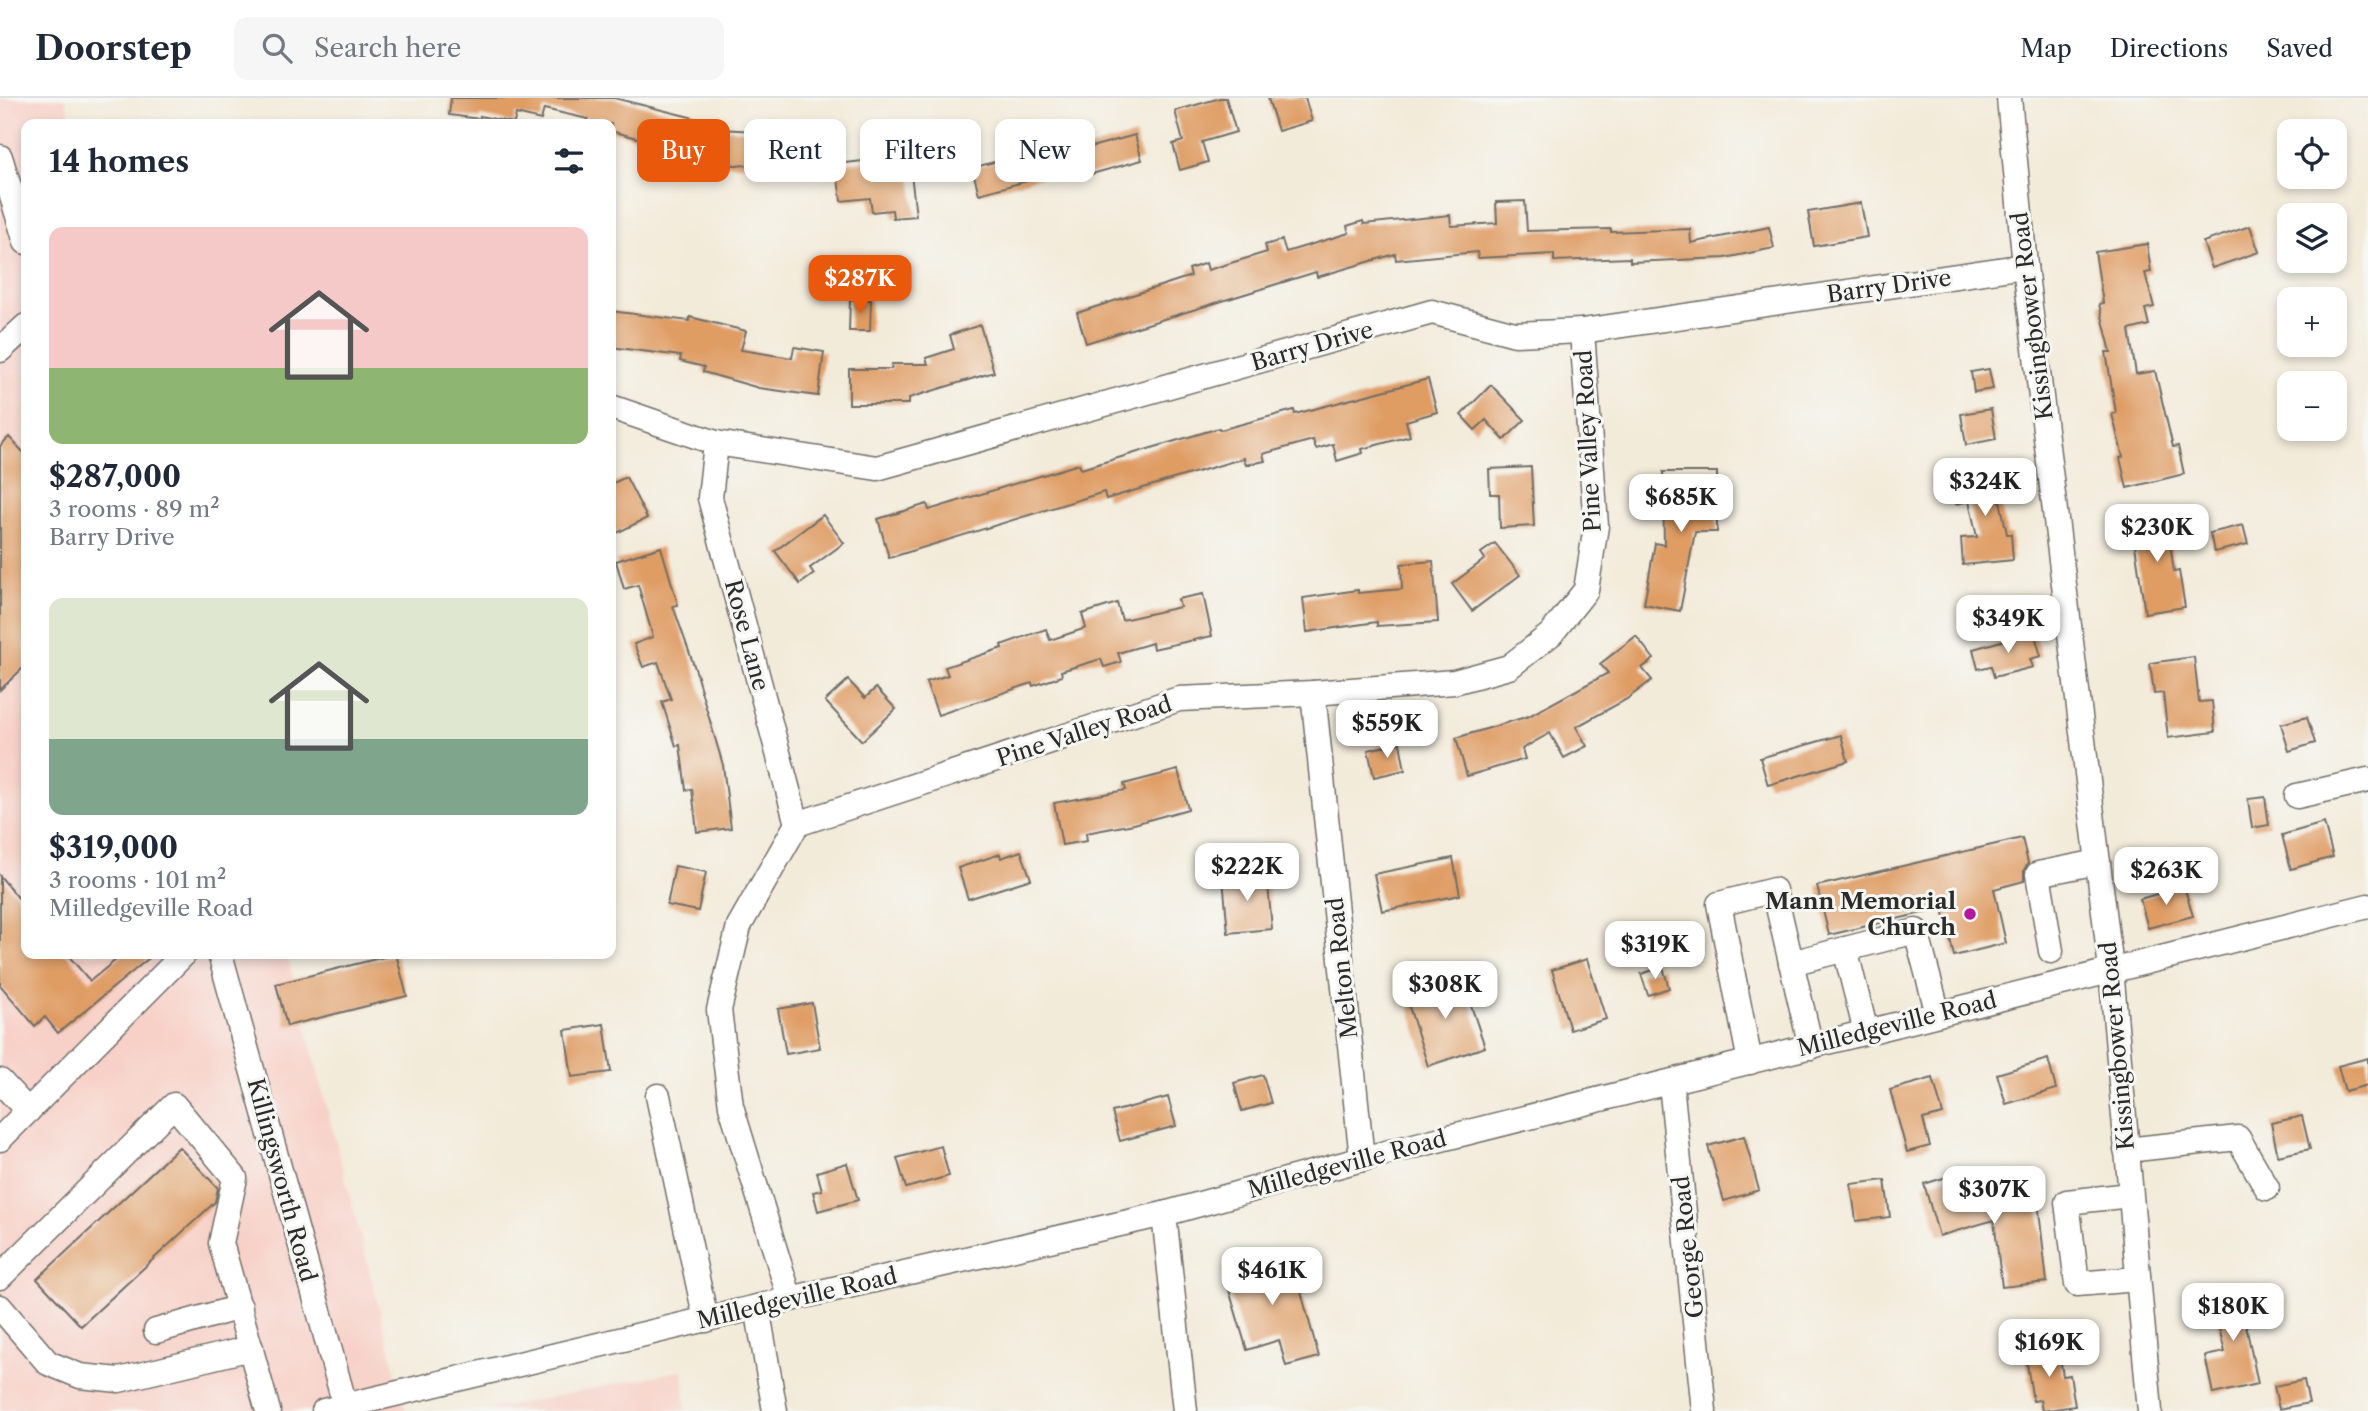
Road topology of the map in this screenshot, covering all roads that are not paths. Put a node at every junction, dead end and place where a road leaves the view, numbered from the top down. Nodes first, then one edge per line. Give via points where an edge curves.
1 (2008, 98) edge
2 (0, 157) edge
3 (21, 226) edge
4 (2025, 266) junction
5 (21, 331) edge
6 (1582, 331) junction
7 (0, 350) edge
8 (616, 409) edge
9 (716, 443) junction
10 (1313, 693) junction
11 (2368, 780) edge
12 (2297, 796) dead end
13 (797, 824) junction
14 (2098, 862) junction
15 (2368, 906) edge
16 (1845, 948) junction
17 (2052, 951) dead end
18 (179, 959) edge
19 (221, 959) edge
20 (1791, 963) junction
21 (2111, 970) junction
22 (1938, 1014) junction
23 (1866, 1032) junction
24 (1811, 1046) junction
25 (1750, 1062) junction
26 (0, 1081) edge
27 (1671, 1083) junction
28 (658, 1096) dead end
29 (28, 1111) junction
30 (0, 1139) edge
31 (2126, 1150) junction
32 (1362, 1158) junction
33 (2267, 1188) dead end
34 (2130, 1195) junction
35 (1164, 1214) junction
36 (0, 1277) edge
37 (2137, 1279) junction
38 (790, 1299) junction
39 (0, 1307) edge
40 (240, 1307) junction
41 (757, 1307) junction
42 (706, 1320) junction
43 (156, 1331) dead end
44 (251, 1348) junction
45 (335, 1409) edge
46 (268, 1411) edge
47 (775, 1411) edge
48 (1185, 1411) edge
49 (1704, 1411) edge
50 (2150, 1411) edge

1 - 4 street, Kissingbower Road
2 - 3 street
4 - 6 street, Barry Drive
4 - 14 street, Kissingbower Road
5 - 7 street
6 - 9 street, Barry Drive via 1516,334 1432,312 877,468
6 - 10 street, Pine Valley Road via 1596,526 1586,590 1552,634 1509,667 1454,682
8 - 9 street, Barry Drive
9 - 13 street, Rose Lane via 710,498
10 - 13 street, Pine Valley Road via 1179,699
10 - 32 street, Melton Road
11 - 12 street
13 - 38 street via 739,926 719,1010 731,1106
14 - 17 street via 2038,874
14 - 21 street, Kissingbower Road
15 - 21 street, Milledgeville Road
16 - 20 street
16 - 22 street via 1916,930
16 - 23 street
18 - 29 street
19 - 45 street, Killingsworth Road
20 - 24 street
20 - 25 street via 1774,890 1719,904
21 - 22 street, Milledgeville Road
21 - 31 street, Kissingbower Road
22 - 23 street, Milledgeville Road
23 - 24 street, Milledgeville Road
24 - 25 street, Milledgeville Road
25 - 27 street, Milledgeville Road
26 - 29 street
27 - 32 street, Milledgeville Road
27 - 49 street, George Road
28 - 42 street
29 - 30 street
31 - 33 street via 2238,1138
31 - 34 street, Kissingbower Road
32 - 35 street, Milledgeville Road
34 - 37 street, Kissingbower Road
34 - 37 street via 2067,1202 2077,1284
35 - 38 street, Milledgeville Road
35 - 48 street
36 - 40 street via 174,1105 236,1178 221,1243
37 - 50 street, Kissingbower Road
38 - 41 street, Milledgeville Road
39 - 44 street via 48,1363 80,1376 119,1380
40 - 43 street
40 - 44 street
41 - 42 street, Milledgeville Road
41 - 47 street
42 - 45 street, Milledgeville Road
44 - 46 street

